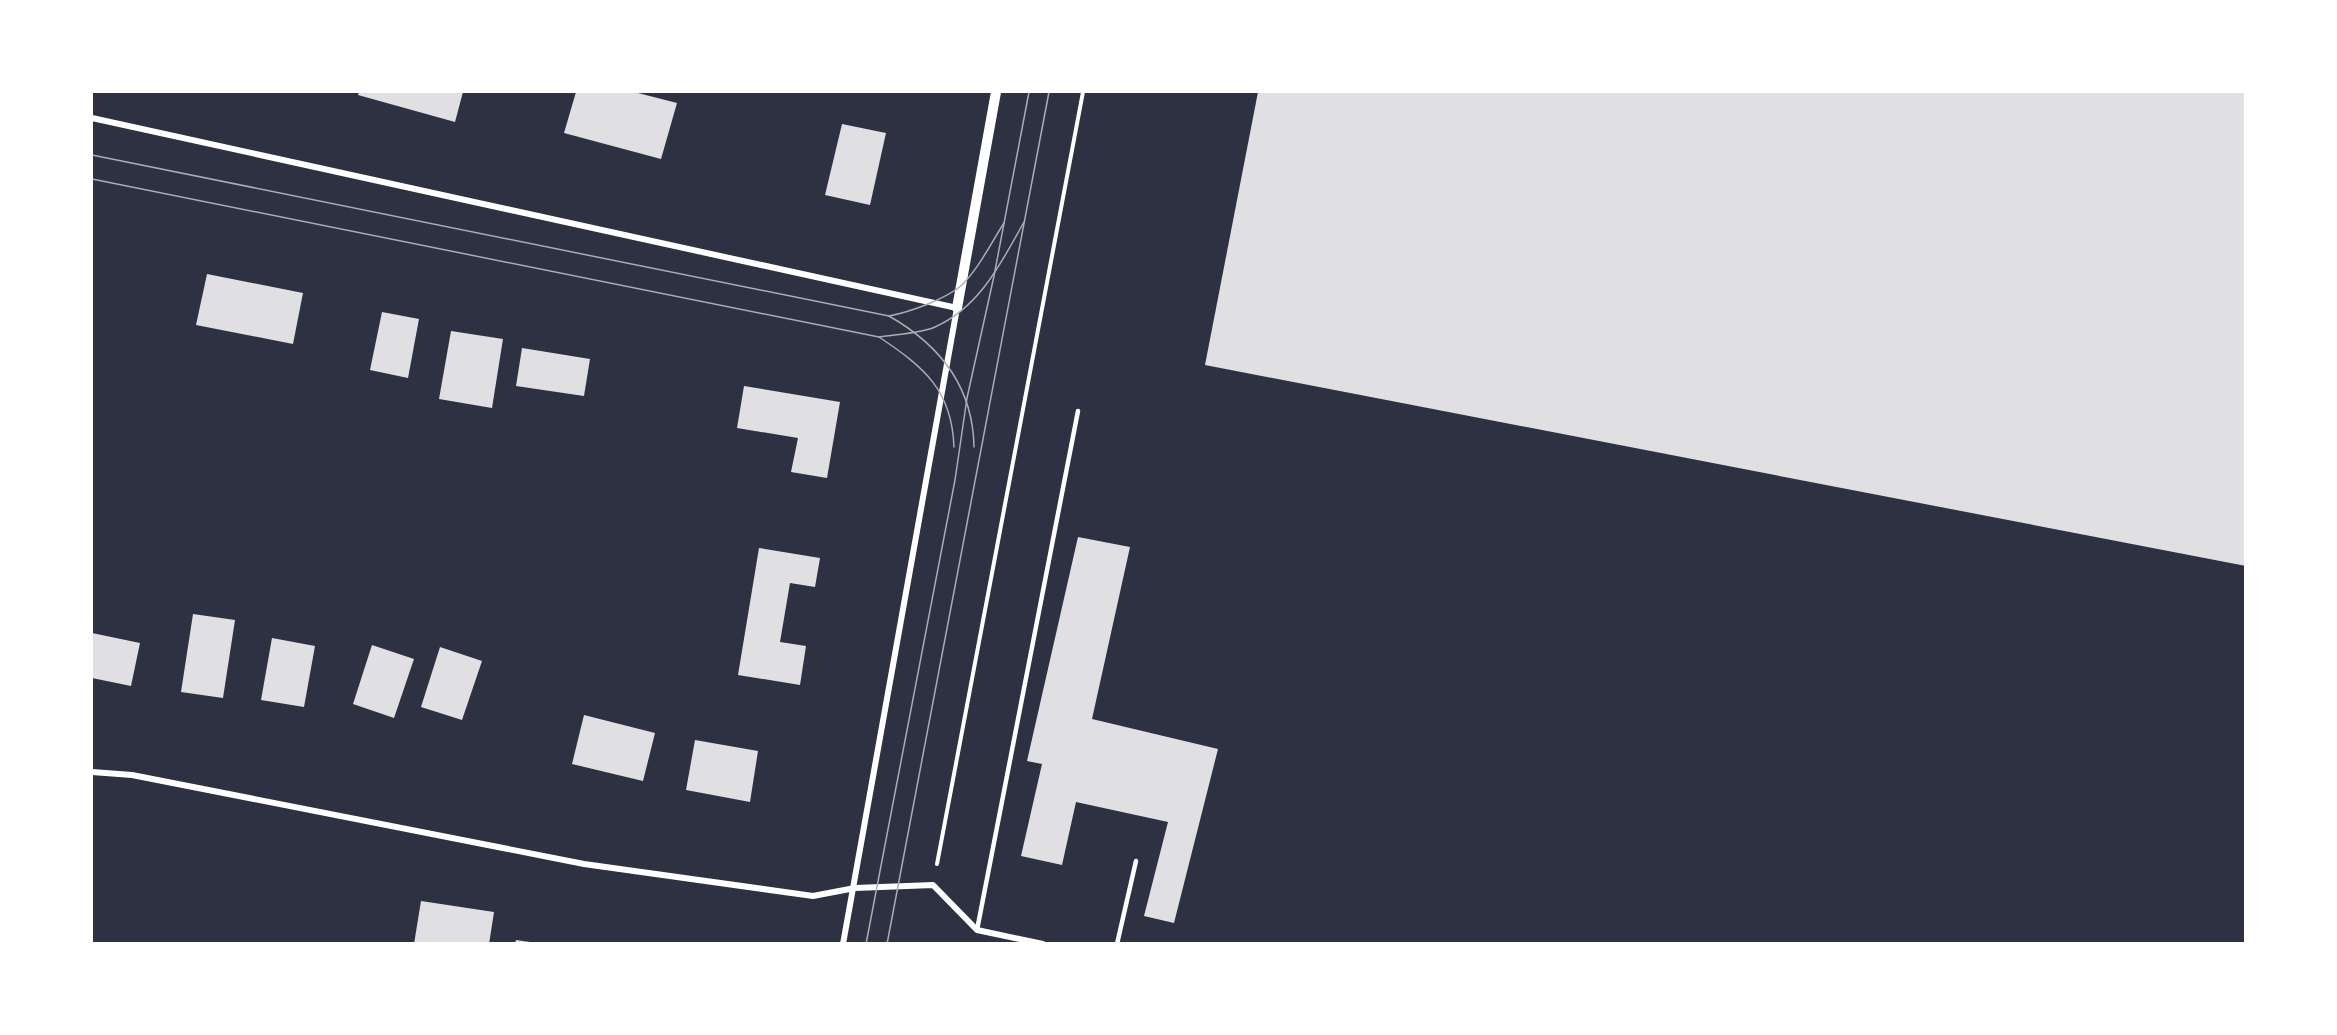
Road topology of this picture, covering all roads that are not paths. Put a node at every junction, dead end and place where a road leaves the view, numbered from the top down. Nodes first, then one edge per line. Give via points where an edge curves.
1 (996, 92) edge
2 (92, 118) edge
3 (957, 308) junction
4 (1078, 411) dead end
5 (92, 772) edge
6 (1136, 861) dead end
7 (855, 888) junction
8 (977, 930) junction
9 (843, 944) edge
10 (1043, 944) edge
11 (1117, 944) edge

1 - 3 street
2 - 3 street
3 - 7 street
4 - 8 lane
5 - 7 street via 132,775 584,864 813,896
6 - 11 lane
7 - 8 street via 933,885
7 - 9 street
8 - 10 street

